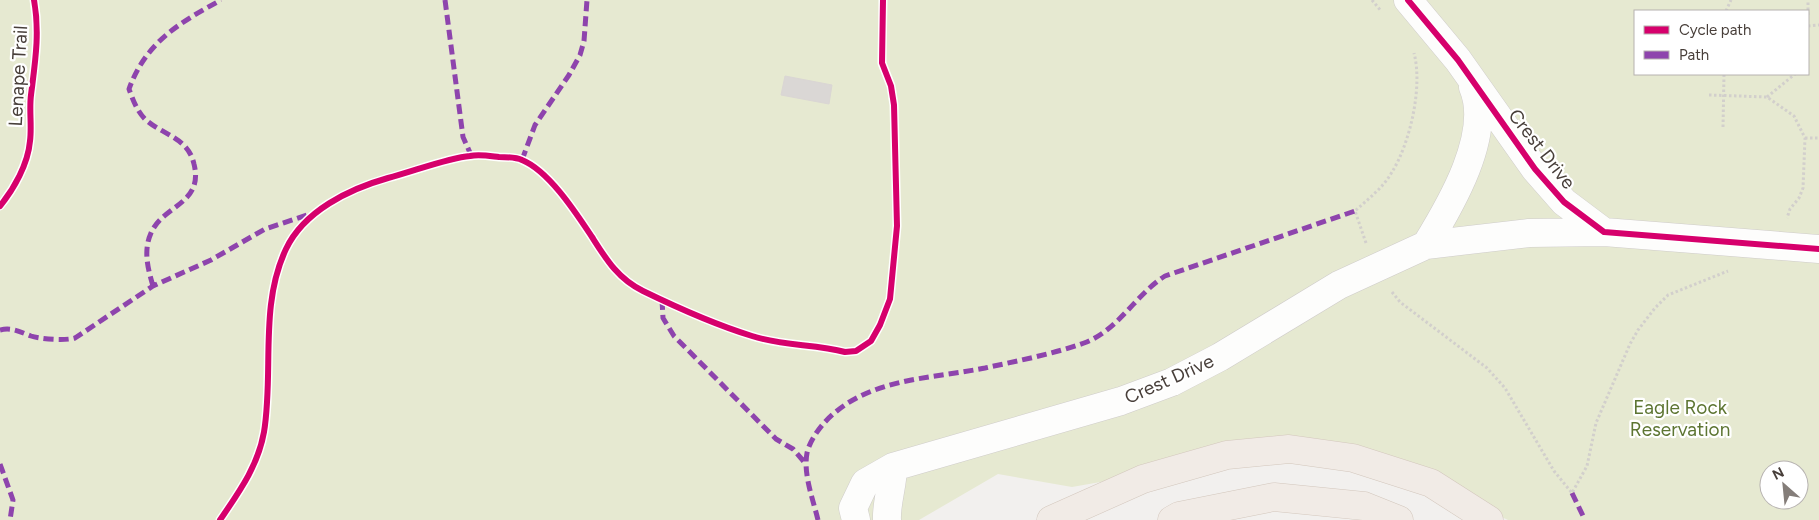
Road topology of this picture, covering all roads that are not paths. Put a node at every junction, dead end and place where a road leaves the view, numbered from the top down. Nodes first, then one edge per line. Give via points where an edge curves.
1 (1408, 0) edge
2 (1470, 79) junction
3 (1604, 232) junction
4 (1426, 245) junction
5 (1819, 249) edge
6 (893, 467) junction
7 (856, 520) edge
8 (887, 520) edge
9 (1051, 520) edge
10 (1172, 520) edge
11 (1399, 520) edge
12 (1489, 520) edge

1 - 2 street, Crest Drive
2 - 3 street, Crest Drive via 1564,202
2 - 4 street, Crest Drive via 1478,98 1478,120 1471,154 1452,202
3 - 4 street, Crest Drive via 1529,233
3 - 5 street, Crest Drive
4 - 6 street, Crest Drive via 1340,285 1172,382 1121,401
6 - 7 street, Crest Drive via 865,483 853,508
6 - 8 street
9 - 12 main road via 1143,479 1227,455 1289,449 1353,458 1431,483
10 - 11 main road via 1274,496 1364,506

